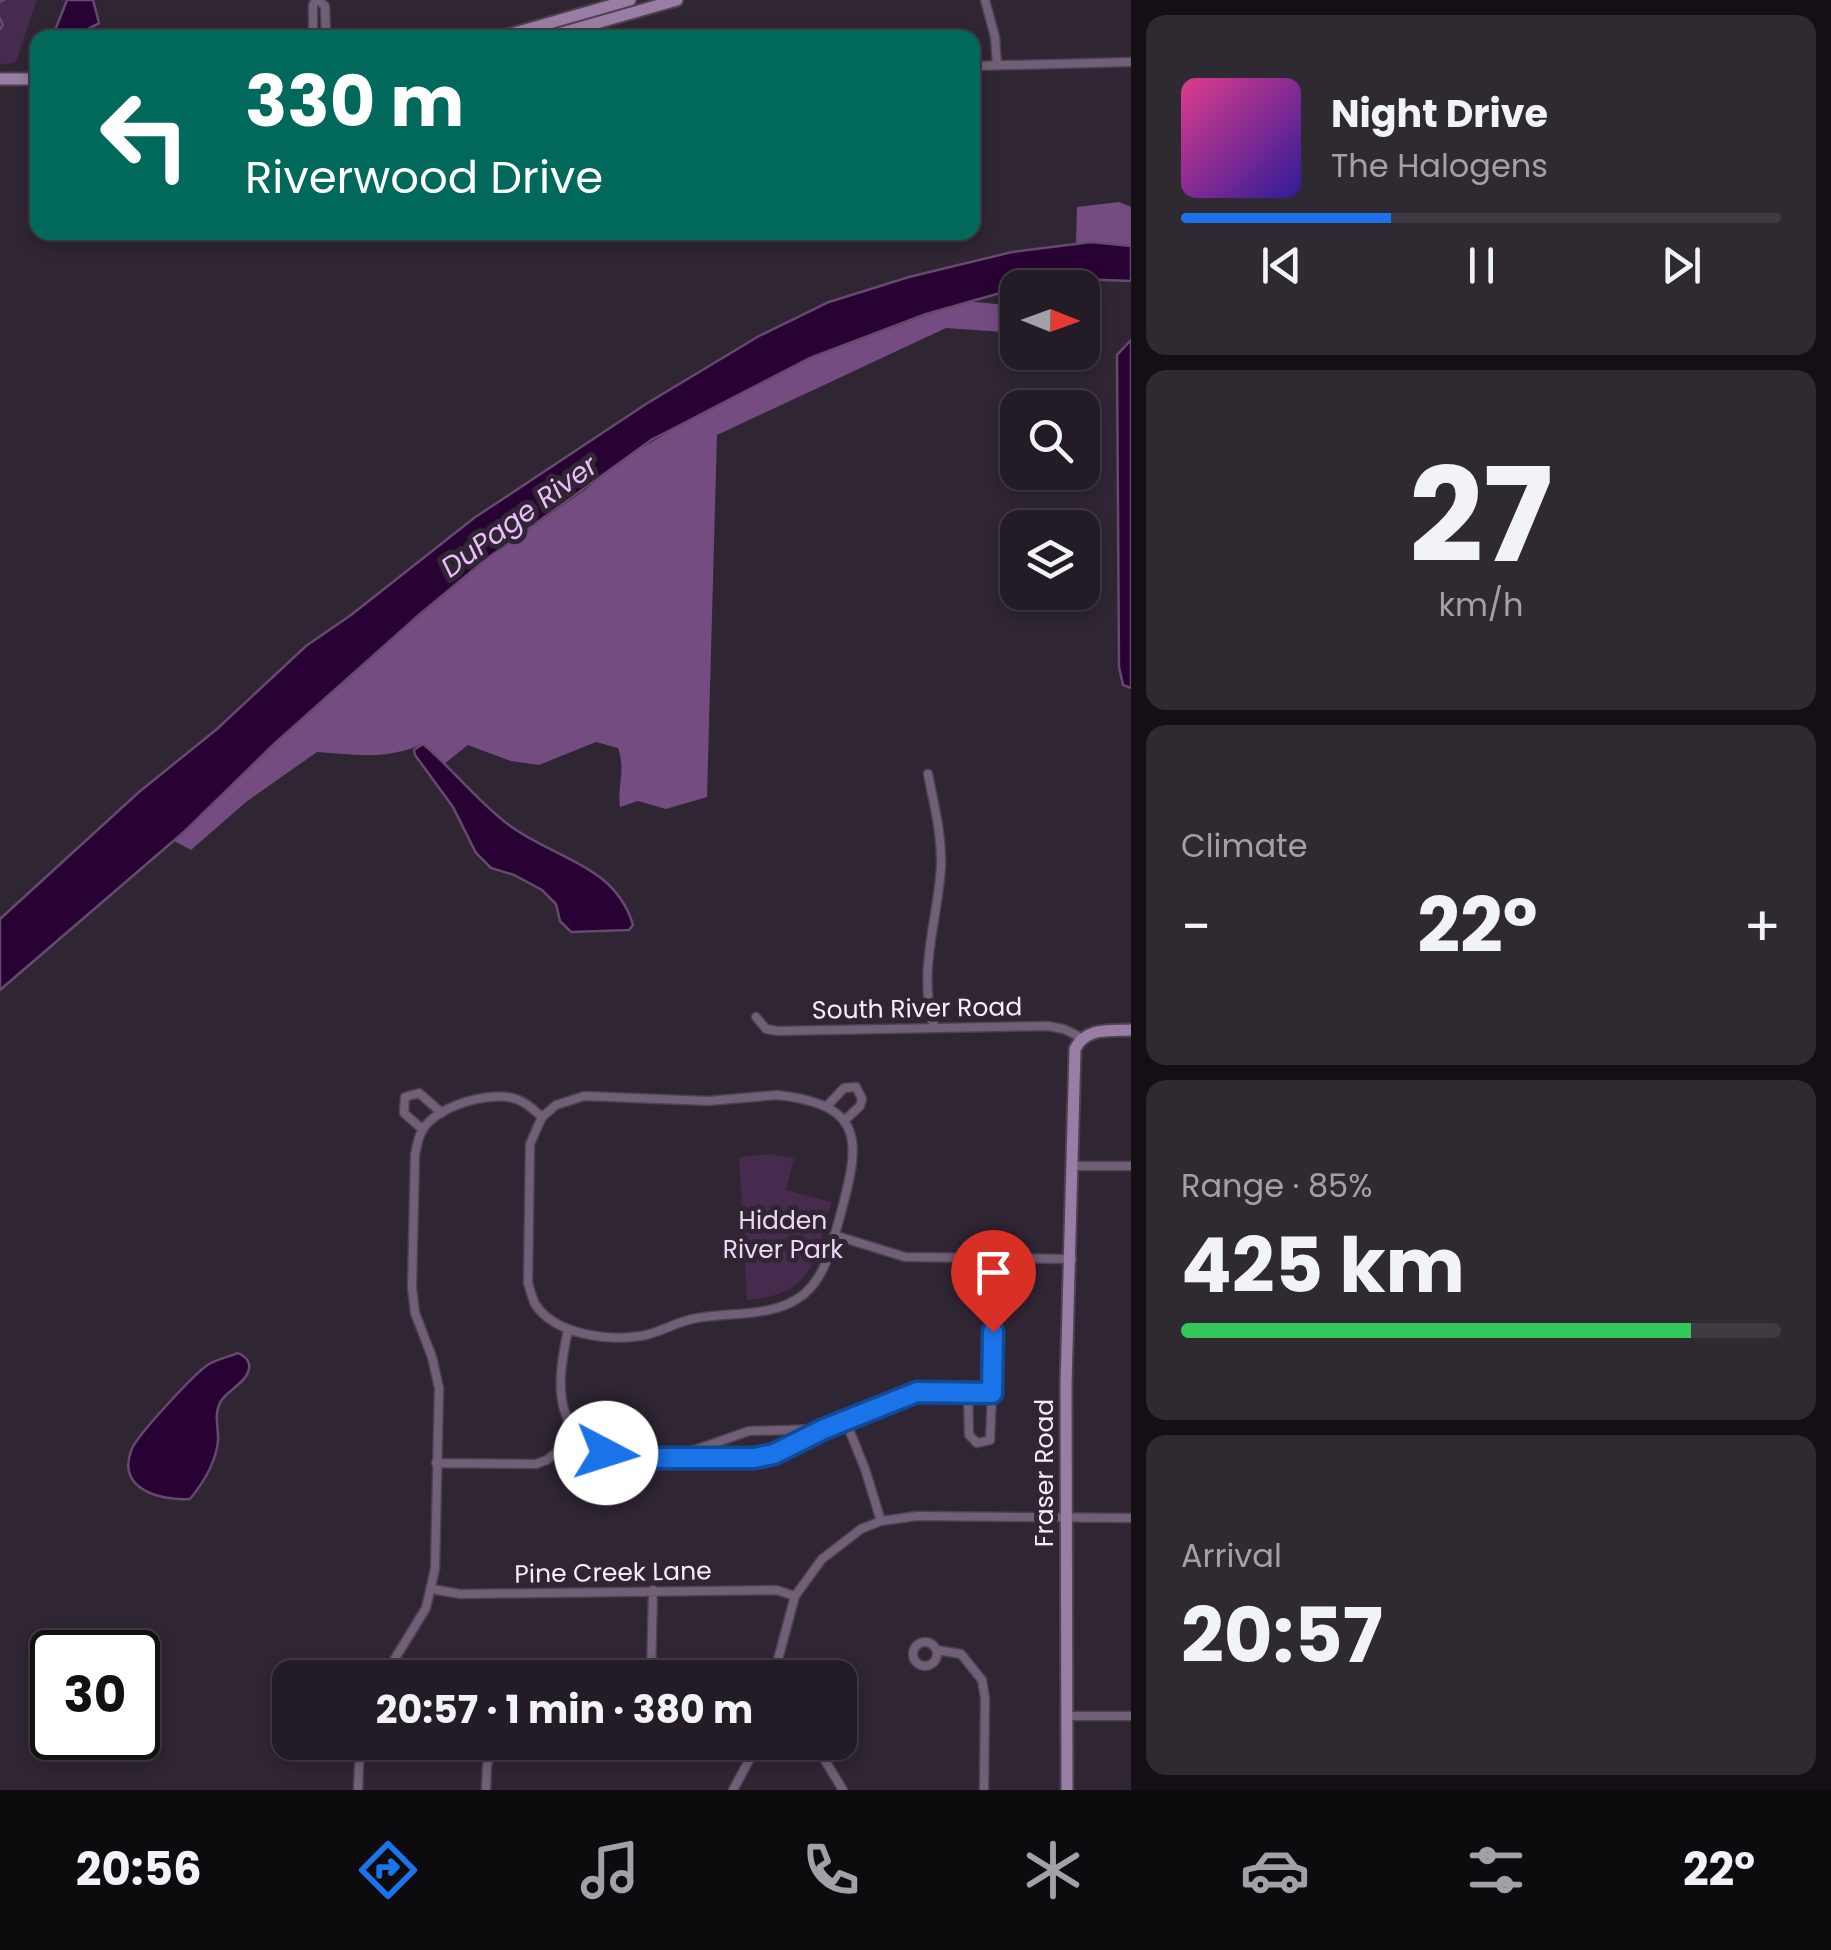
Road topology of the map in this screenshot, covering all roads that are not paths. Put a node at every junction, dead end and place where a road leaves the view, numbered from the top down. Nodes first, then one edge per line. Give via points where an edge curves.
1 (317, 0) edge
2 (630, 0) edge
3 (677, 0) edge
4 (985, 0) edge
5 (312, 30) edge
6 (326, 30) edge
7 (525, 30) edge
8 (572, 30) edge
9 (1131, 62) edge
10 (997, 65) junction
11 (980, 66) edge
12 (0, 79) edge
13 (30, 79) edge
14 (928, 774) dead end
15 (756, 1017) dead end
16 (934, 1026) junction
17 (1131, 1030) edge
18 (1082, 1038) junction
19 (828, 1105) junction
20 (442, 1113) junction
21 (542, 1116) junction
22 (844, 1122) junction
23 (422, 1130) junction
24 (1074, 1166) junction
25 (1131, 1166) edge
26 (834, 1235) junction
27 (994, 1260) junction
28 (1072, 1260) junction
29 (568, 1330) junction
30 (968, 1393) junction
31 (992, 1393) junction
32 (846, 1422) junction
33 (824, 1429) junction
34 (578, 1434) junction
35 (675, 1457) junction
36 (436, 1463) junction
37 (1066, 1516) junction
38 (1131, 1518) edge
39 (881, 1520) junction
40 (432, 1589) junction
41 (653, 1590) junction
42 (795, 1596) junction
43 (937, 1650) dead end
44 (395, 1660) edge
45 (652, 1660) edge
46 (778, 1660) edge
47 (1068, 1716) junction
48 (1131, 1716) edge
49 (359, 1760) edge
50 (489, 1760) edge
51 (750, 1760) edge
52 (825, 1760) edge
53 (358, 1790) edge
54 (486, 1790) edge
55 (734, 1790) edge
56 (843, 1790) edge
57 (984, 1790) edge
58 (1067, 1790) edge

1 - 5 street
1 - 6 street via 325,6
2 - 7 street
3 - 8 street
4 - 10 street
9 - 10 street
10 - 11 street
12 - 13 street
14 - 16 street via 941,851 927,952
15 - 16 street, South River Road via 778,1032
16 - 18 street, South River Road via 1048,1026
17 - 18 street
18 - 24 street, Fraser Road via 1075,1050
19 - 21 street via 777,1095 708,1101 584,1096
19 - 22 street
19 - 22 street via 844,1088 856,1087 860,1106
20 - 21 street via 496,1094
20 - 23 street
20 - 23 street via 419,1093 405,1098 404,1113
21 - 29 street via 530,1144 528,1282 534,1303
22 - 26 street via 854,1159
23 - 36 street via 415,1154 412,1288 439,1388
24 - 25 street
24 - 28 street, Fraser Road
26 - 27 street via 905,1256
26 - 29 street via 814,1284 782,1306 691,1319 626,1338
27 - 28 street
27 - 31 street
28 - 37 street, Fraser Road
29 - 34 street via 559,1396
30 - 31 street
30 - 31 street via 968,1436 984,1444 993,1432
30 - 32 street via 917,1392
32 - 33 street
32 - 39 street
33 - 35 street via 749,1431
33 - 35 street via 754,1458
34 - 35 street via 624,1458
34 - 36 street via 536,1464
36 - 40 street
37 - 38 street
37 - 39 street
37 - 47 street, Fraser Road
39 - 42 street via 838,1544
40 - 41 street, Pine Creek Lane
40 - 44 street
41 - 42 street, Pine Creek Lane via 776,1590
41 - 45 street
42 - 46 street
43 - 57 street via 960,1654 982,1680
47 - 48 street
47 - 58 street, Fraser Road
49 - 53 street
50 - 54 street
51 - 55 street
52 - 56 street

